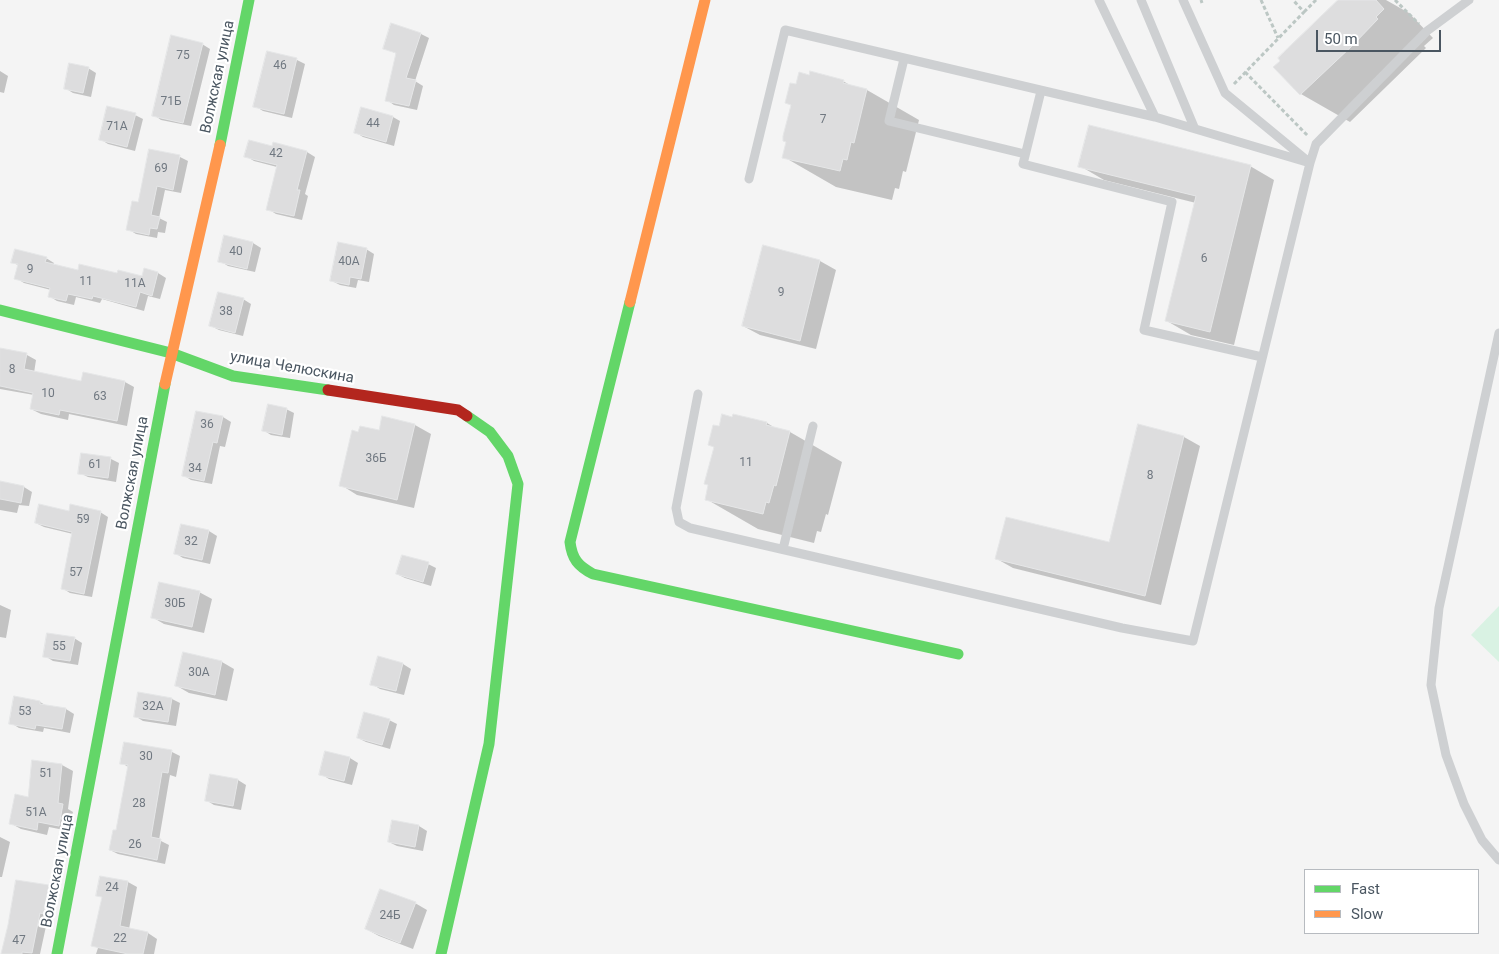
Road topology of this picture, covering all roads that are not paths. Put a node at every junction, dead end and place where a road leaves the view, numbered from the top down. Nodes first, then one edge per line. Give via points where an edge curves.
1 (249, 0) edge
2 (705, 0) edge
3 (1099, 0) edge
4 (1141, 0) edge
5 (1183, 0) edge
6 (1469, 0) edge
7 (904, 58) junction
8 (1041, 91) junction
9 (1155, 117) junction
10 (1194, 128) junction
11 (1025, 154) dead end
12 (1310, 163) junction
13 (749, 179) dead end
14 (0, 310) edge
15 (1499, 333) edge
16 (171, 353) junction
17 (1262, 356) junction
18 (698, 394) dead end
19 (813, 426) dead end
20 (783, 549) junction
21 (958, 654) dead end
22 (1499, 860) edge
23 (57, 954) edge
24 (441, 954) edge

1 - 16 street, Волжская улица via 216,163
2 - 21 street via 570,542 571,556 580,568 593,574
3 - 9 lane
4 - 10 lane
5 - 12 lane via 1224,93
6 - 12 lane via 1427,31 1316,144
7 - 8 lane
7 - 11 lane via 889,121
7 - 13 lane via 785,30
8 - 9 lane
8 - 17 lane via 1023,164 1172,202 1144,330
9 - 10 lane
10 - 12 lane
12 - 17 lane
14 - 16 street, улица Челюскина
15 - 22 lane via 1439,608 1431,685 1446,755 1464,804 1482,840
16 - 23 street, Волжская улица
16 - 24 street, улица Челюскина via 233,376 458,410 490,432 508,456 518,484 489,744
17 - 20 lane via 1193,641 1122,628
18 - 20 lane via 676,508 679,522 690,528
19 - 20 lane

